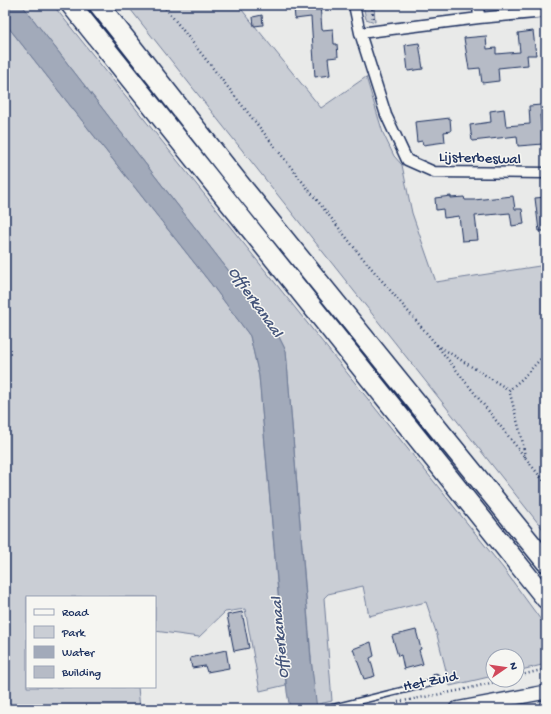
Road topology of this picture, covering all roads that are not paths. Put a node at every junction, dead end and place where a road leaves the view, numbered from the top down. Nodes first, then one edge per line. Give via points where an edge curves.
1 (71, 5) edge
2 (99, 5) edge
3 (354, 5) edge
4 (478, 5) edge
5 (546, 12) edge
6 (479, 18) junction
7 (360, 33) junction
8 (546, 173) edge
9 (546, 562) edge
10 (546, 599) edge
11 (436, 677) dead end
12 (546, 692) edge
13 (208, 709) edge
14 (218, 709) edge
15 (328, 709) edge
16 (456, 709) edge

1 - 10 highway
2 - 9 highway via 239,183
3 - 7 street, Lijsterbeswal
4 - 6 street
5 - 6 street
6 - 7 street
7 - 8 street, Lijsterbeswal via 386,115 407,160 434,172
11 - 15 lane, Het Zuid via 432,683
12 - 16 street
13 - 14 lane

